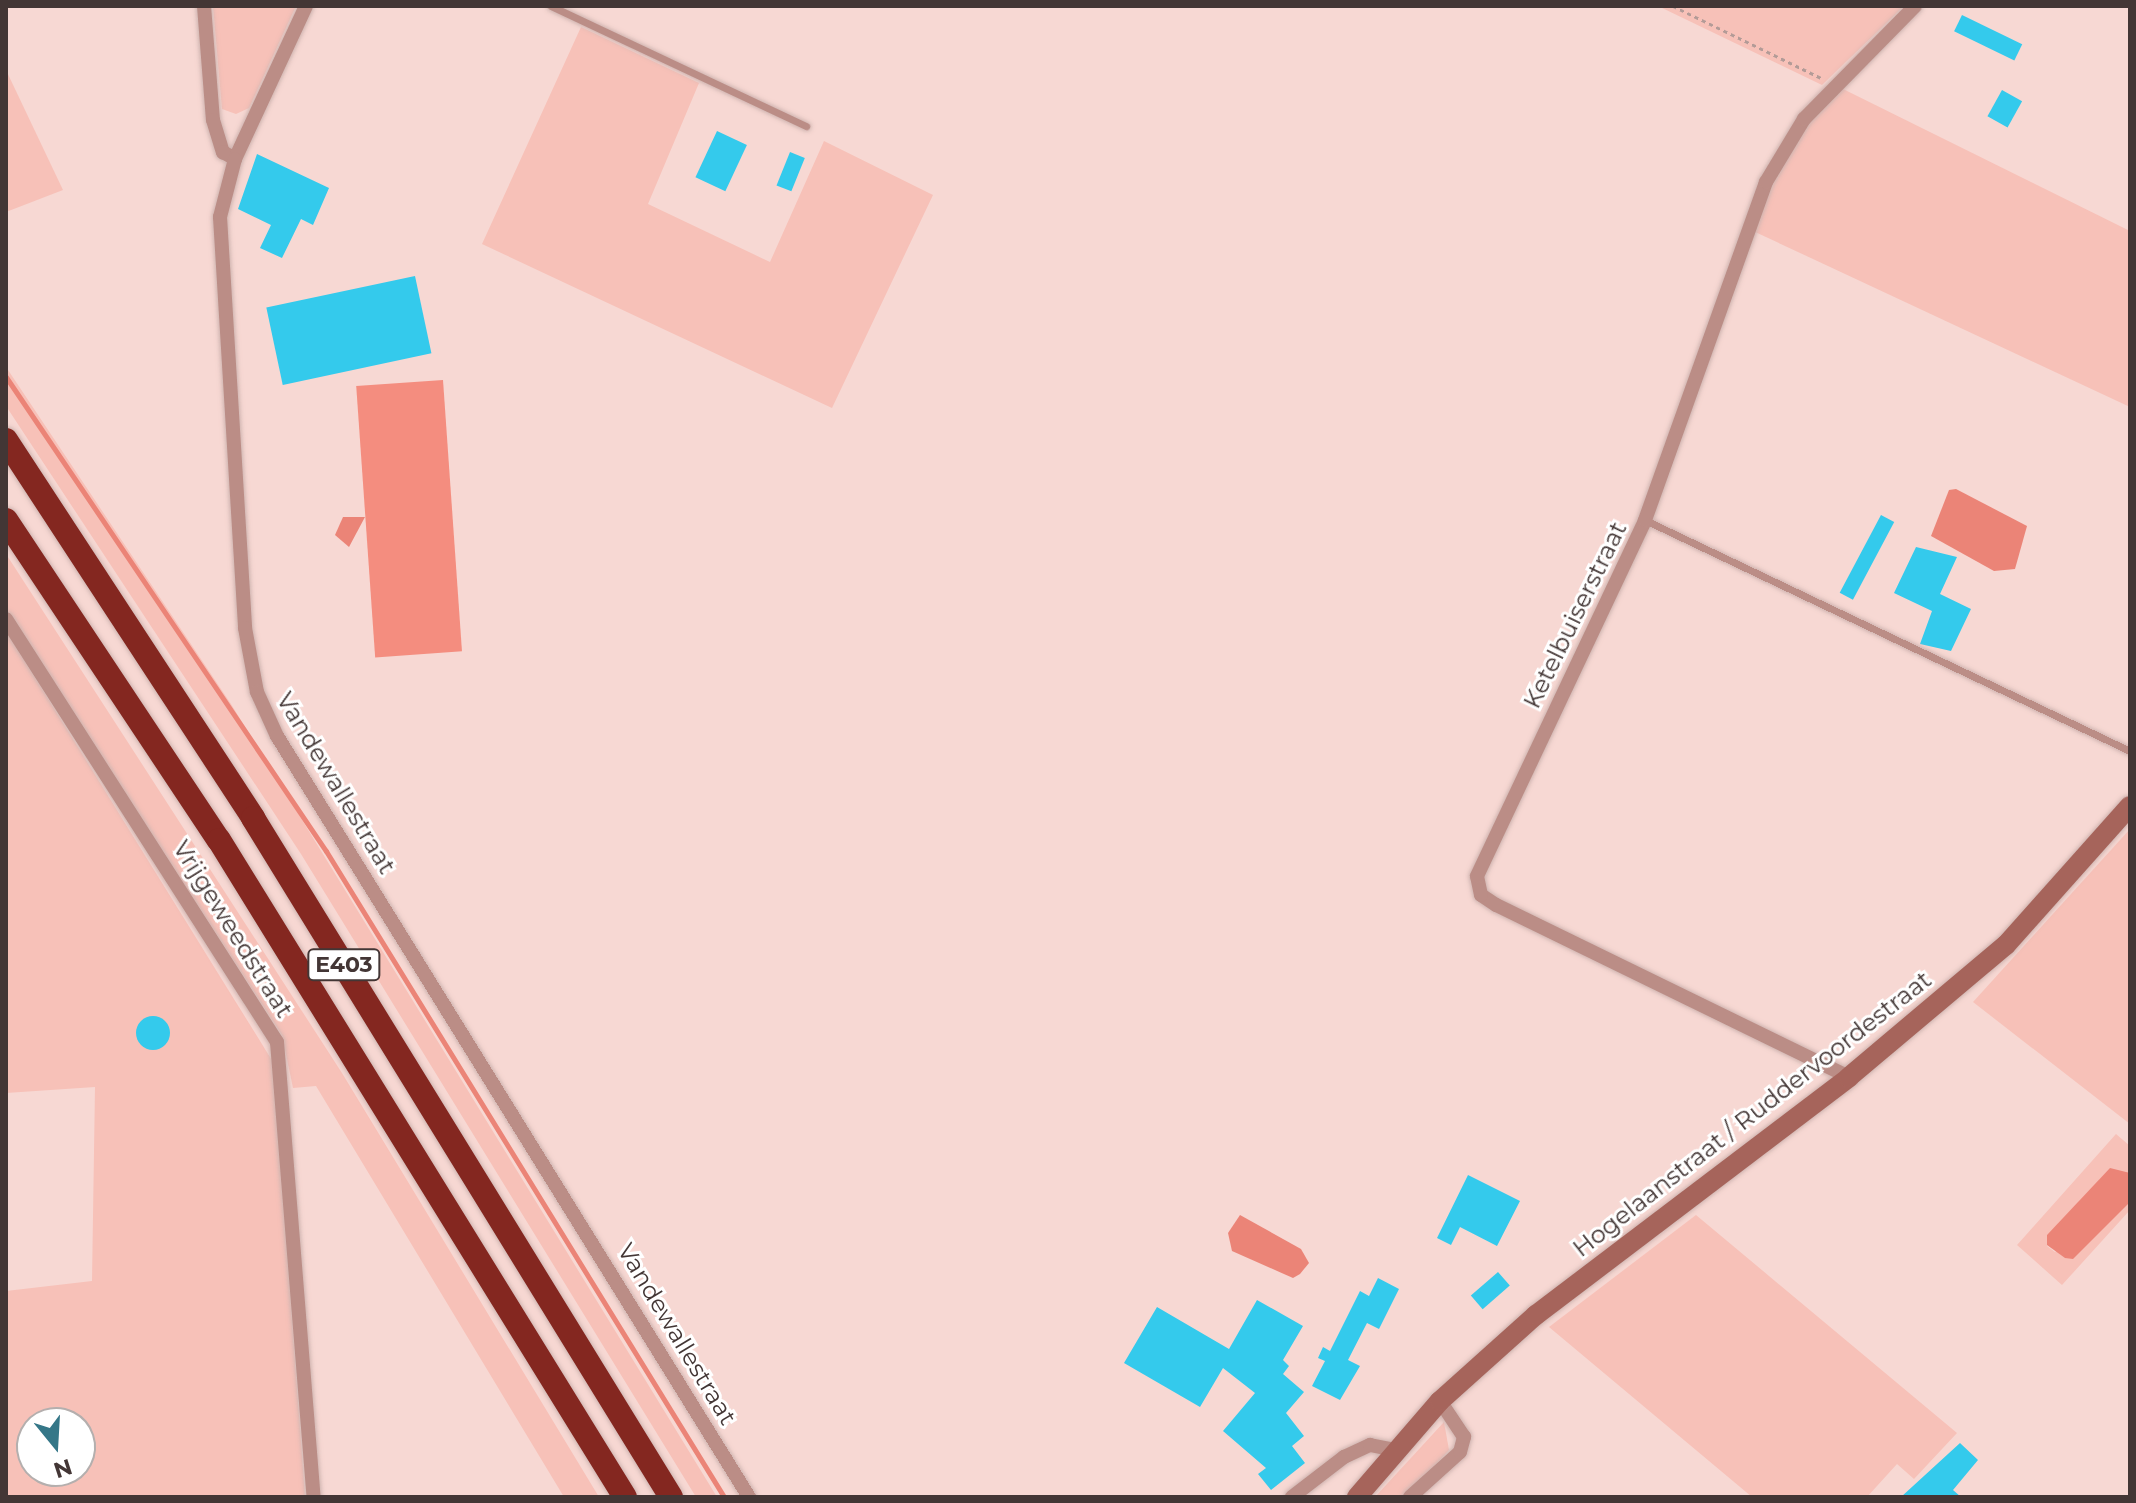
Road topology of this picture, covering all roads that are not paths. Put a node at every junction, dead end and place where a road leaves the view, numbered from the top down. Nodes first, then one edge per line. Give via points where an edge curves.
1 (204, 6) edge
2 (306, 6) edge
3 (551, 6) edge
4 (1915, 6) edge
5 (806, 126) dead end
6 (235, 159) junction
7 (6, 440) edge
8 (6, 520) edge
9 (1645, 520) junction
10 (6, 619) edge
11 (2130, 751) edge
12 (2130, 806) edge
13 (1849, 1077) junction
14 (1440, 1401) junction
15 (1395, 1450) junction
16 (314, 1497) edge
17 (625, 1497) edge
18 (671, 1497) edge
19 (749, 1497) edge
20 (1292, 1497) edge
21 (1357, 1497) edge
22 (1410, 1497) edge

1 - 6 street via 213,120 223,152
2 - 6 street, Vandewallestraat
3 - 5 lane
4 - 9 street, Ketelbuiserstraat via 1798,126 1766,182
6 - 19 street, Vandewallestraat via 220,217 245,628 257,692 277,736
7 - 18 highway, E403 via 253,818
8 - 17 highway, E403 via 219,840
9 - 11 lane
9 - 13 street, Ketelbuiserstraat via 1480,868 1479,890 1496,905
10 - 16 street, Vrijgeweedstraat via 277,1042
12 - 13 street, Hogelaanstraat / Ruddervoordestraat via 2006,945
13 - 14 street, Hogelaanstraat / Ruddervoordestraat via 1536,1315
14 - 15 street, Hogelaanstraat / Ruddervoordestraat
14 - 22 street via 1464,1437 1460,1452
15 - 20 street via 1370,1445 1344,1457
15 - 21 street, Hogelaanstraat / Ruddervoordestraat

